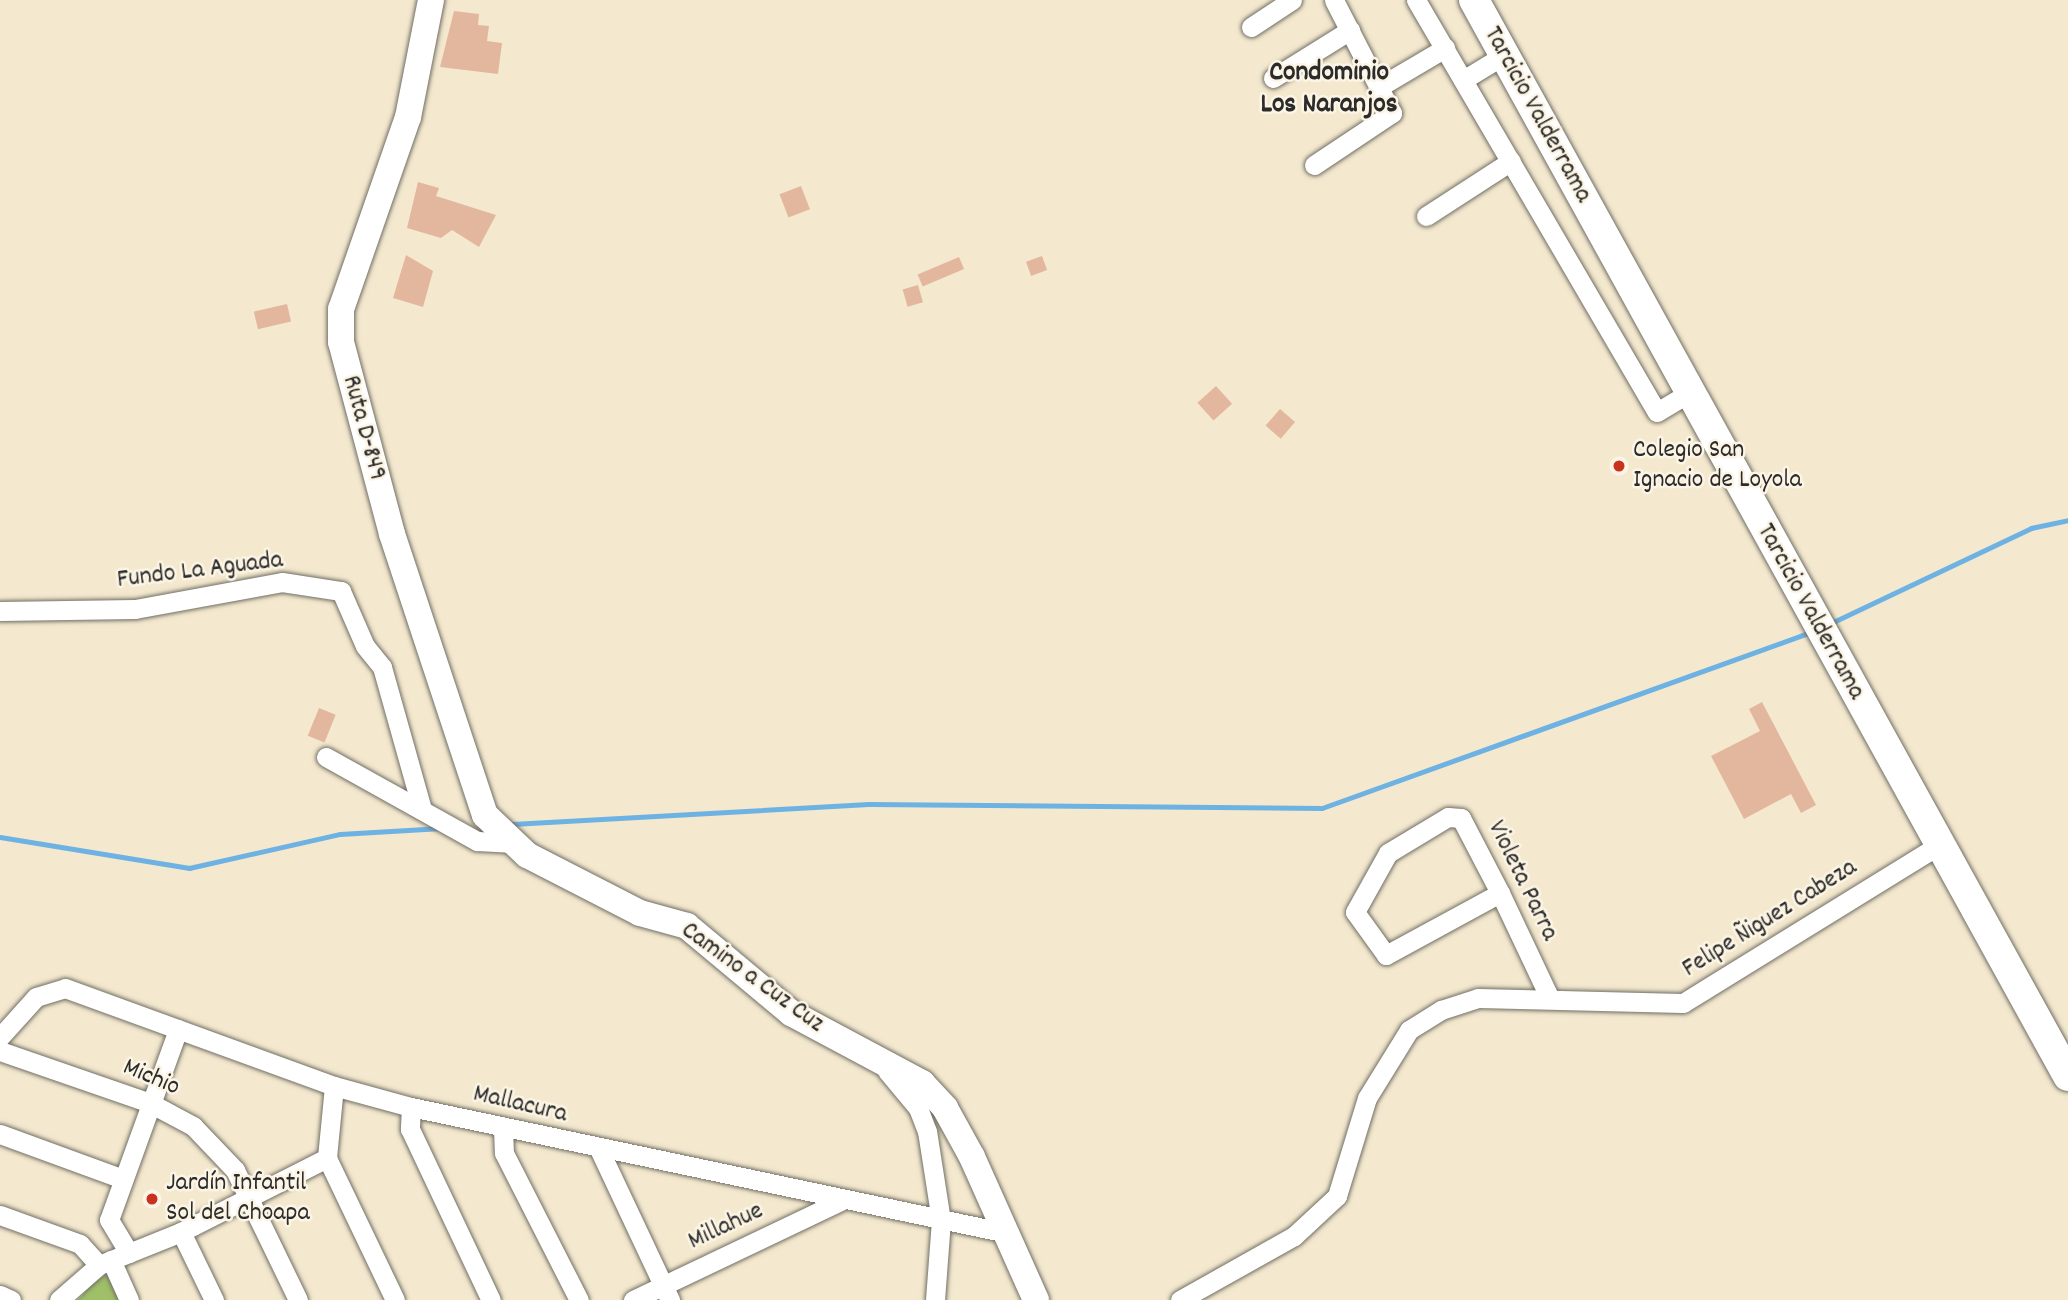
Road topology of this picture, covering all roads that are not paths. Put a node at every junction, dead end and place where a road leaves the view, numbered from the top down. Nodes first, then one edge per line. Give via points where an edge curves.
1 (431, 0) edge
2 (1292, 0) edge
3 (1334, 0) edge
4 (1416, 0) edge
5 (1474, 0) edge
6 (1251, 27) dead end
7 (1350, 30) junction
8 (1445, 48) junction
9 (1504, 55) junction
10 (1273, 78) dead end
11 (1463, 80) junction
12 (1379, 87) junction
13 (1511, 160) junction
14 (1314, 165) dead end
15 (1426, 216) dead end
16 (1689, 393) junction
17 (0, 611) edge
18 (326, 757) dead end
19 (422, 809) junction
20 (510, 843) junction
21 (1940, 844) junction
22 (1500, 893) junction
23 (1550, 999) junction
24 (178, 1030) junction
25 (0, 1037) edge
26 (858, 1050) junction
27 (0, 1051) edge
28 (2068, 1076) edge
29 (334, 1086) junction
30 (150, 1103) junction
31 (411, 1107) junction
32 (503, 1128) junction
33 (0, 1134) edge
34 (599, 1149) junction
35 (327, 1157) junction
36 (123, 1179) junction
37 (247, 1199) junction
38 (841, 1201) junction
39 (0, 1215) edge
40 (941, 1220) junction
41 (181, 1232) junction
42 (1007, 1233) junction
43 (113, 1259) junction
44 (666, 1293) edge
45 (0, 1295) edge
46 (11, 1300) edge
47 (59, 1300) edge
48 (129, 1300) edge
49 (214, 1300) edge
50 (298, 1300) edge
51 (395, 1300) edge
52 (491, 1300) edge
53 (579, 1300) edge
54 (634, 1300) edge
55 (935, 1300) edge
56 (1036, 1300) edge
57 (1180, 1300) edge

1 - 20 main road, Ruta D-849 via 413,100 347,289 341,341 468,778 485,815
2 - 6 street
3 - 7 street
4 - 8 street
5 - 9 main road, Tarcicio Valderrama
7 - 10 street
7 - 12 street
8 - 11 street
8 - 12 street
9 - 11 street
9 - 16 main road, Tarcicio Valderrama
11 - 13 street
12 - 14 street via 1389,116
13 - 15 street
13 - 16 street via 1657,412
16 - 21 main road, Tarcicio Valderrama
17 - 19 street, Fundo La Aguada via 135,609 282,582 341,591 365,646 382,667
18 - 19 street
19 - 20 street via 477,841
20 - 26 main road, Camino a Cuz Cuz via 640,914 687,926 792,1013
21 - 23 street, Felipe Ñiguez Cabeza via 1683,1003
21 - 28 main road, Tarcicio Valderrama
22 - 22 street, Violeta Parra via 1461,818 1448,817 1388,853 1355,912 1385,955
22 - 23 street, Violeta Parra
23 - 57 street, Felipe Ñiguez Cabeza via 1478,998 1409,1030 1367,1098 1337,1196 1294,1237
24 - 25 street, Mallacura via 65,988 36,997
24 - 29 street, Mallacura
24 - 30 street
26 - 40 street via 898,1079 918,1108
26 - 42 main road, Camino a Cuz Cuz via 922,1083 945,1108
27 - 30 street, Michio
29 - 31 street, Mallacura
29 - 35 street
30 - 36 street
30 - 37 street, Michio via 193,1126 220,1151
31 - 32 street, Mallacura
31 - 52 street via 410,1129
32 - 34 street, Mallacura
32 - 53 street via 504,1153
33 - 36 street
34 - 38 street, Mallacura
34 - 44 street
35 - 37 street
35 - 51 street
36 - 43 street via 109,1224
37 - 41 street
37 - 50 street, Michio
38 - 40 street, Mallacura
38 - 44 street, Millahue
39 - 43 street
40 - 42 street, Mallacura
40 - 55 street
41 - 43 street
41 - 49 street
42 - 56 main road, Camino a Cuz Cuz
43 - 47 street
43 - 48 street
44 - 54 street, Millahue
45 - 46 street

